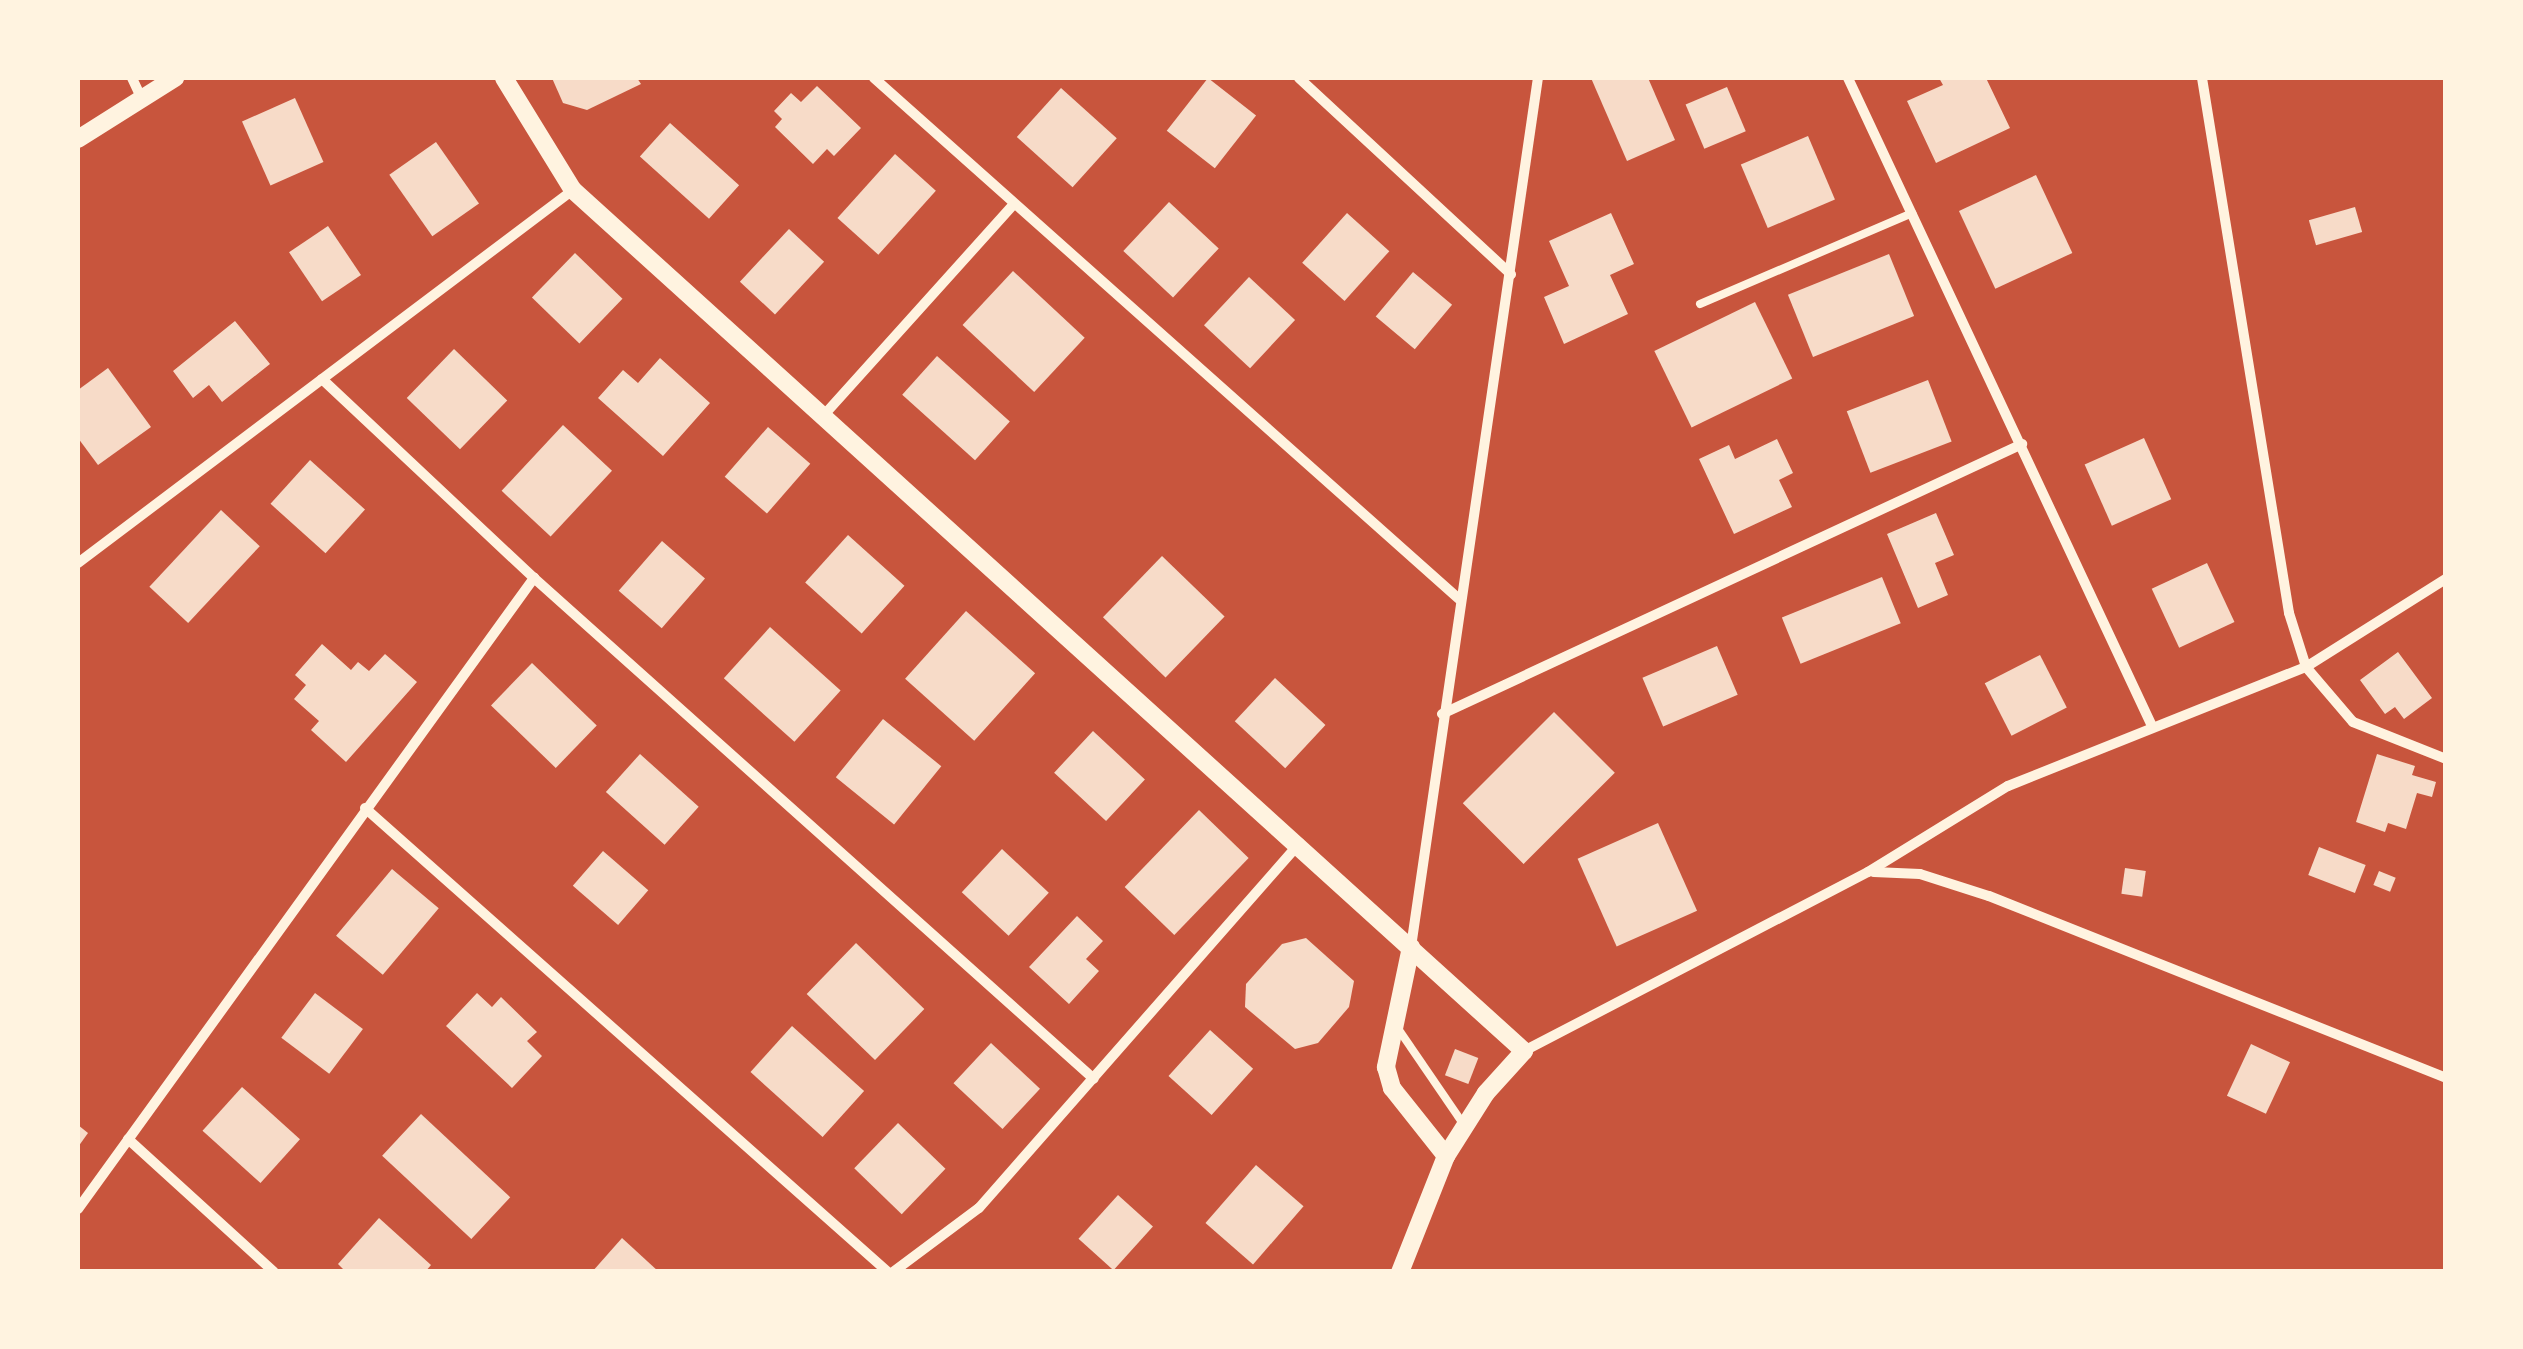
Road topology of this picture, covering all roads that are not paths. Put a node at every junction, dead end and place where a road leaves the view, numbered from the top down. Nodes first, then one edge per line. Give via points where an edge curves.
1 (132, 78) edge
2 (175, 78) edge
3 (504, 78) edge
4 (874, 78) edge
5 (1299, 78) edge
6 (1538, 78) edge
7 (1848, 78) edge
8 (2202, 78) edge
9 (140, 95) junction
10 (78, 139) edge
11 (573, 190) junction
12 (1014, 204) junction
13 (1912, 213) junction
14 (1511, 274) junction
15 (1700, 304) dead end
16 (322, 379) junction
17 (824, 415) junction
18 (2022, 444) junction
19 (78, 563) edge
20 (534, 578) junction
21 (2446, 579) edge
22 (1458, 599) junction
23 (2306, 667) junction
24 (1442, 714) junction
25 (2152, 724) junction
26 (2446, 758) edge
27 (365, 808) junction
28 (1300, 842) junction
29 (1868, 872) junction
30 (1411, 947) junction
31 (1393, 1022) junction
32 (1524, 1051) junction
33 (2446, 1078) edge
34 (1094, 1079) junction
35 (1465, 1126) junction
36 (128, 1139) junction
37 (1446, 1156) junction
38 (78, 1209) edge
39 (274, 1272) edge
40 (891, 1272) edge
41 (1400, 1272) edge

1 - 9 street
2 - 9 street
3 - 11 street
4 - 12 street
5 - 14 street
6 - 14 street
7 - 13 street
8 - 23 street via 2289,613
9 - 10 street
11 - 16 street
11 - 17 street
12 - 17 street
12 - 22 street
13 - 15 lane
13 - 18 street
14 - 22 street
16 - 19 street
16 - 20 street
17 - 28 street
18 - 24 street
18 - 25 street
20 - 27 street
20 - 34 street
21 - 23 street
22 - 24 street
23 - 25 street
23 - 26 street via 2353,722
24 - 30 street
25 - 29 street via 2008,786
27 - 36 street
27 - 40 street
28 - 30 street
28 - 34 street
29 - 32 street
29 - 33 street via 1920,874 1989,896
30 - 31 street
30 - 32 street
31 - 35 lane
31 - 37 street via 1386,1066 1392,1088
32 - 35 street
34 - 40 street via 957,1230
35 - 37 street
36 - 38 street
36 - 39 street
37 - 41 street

